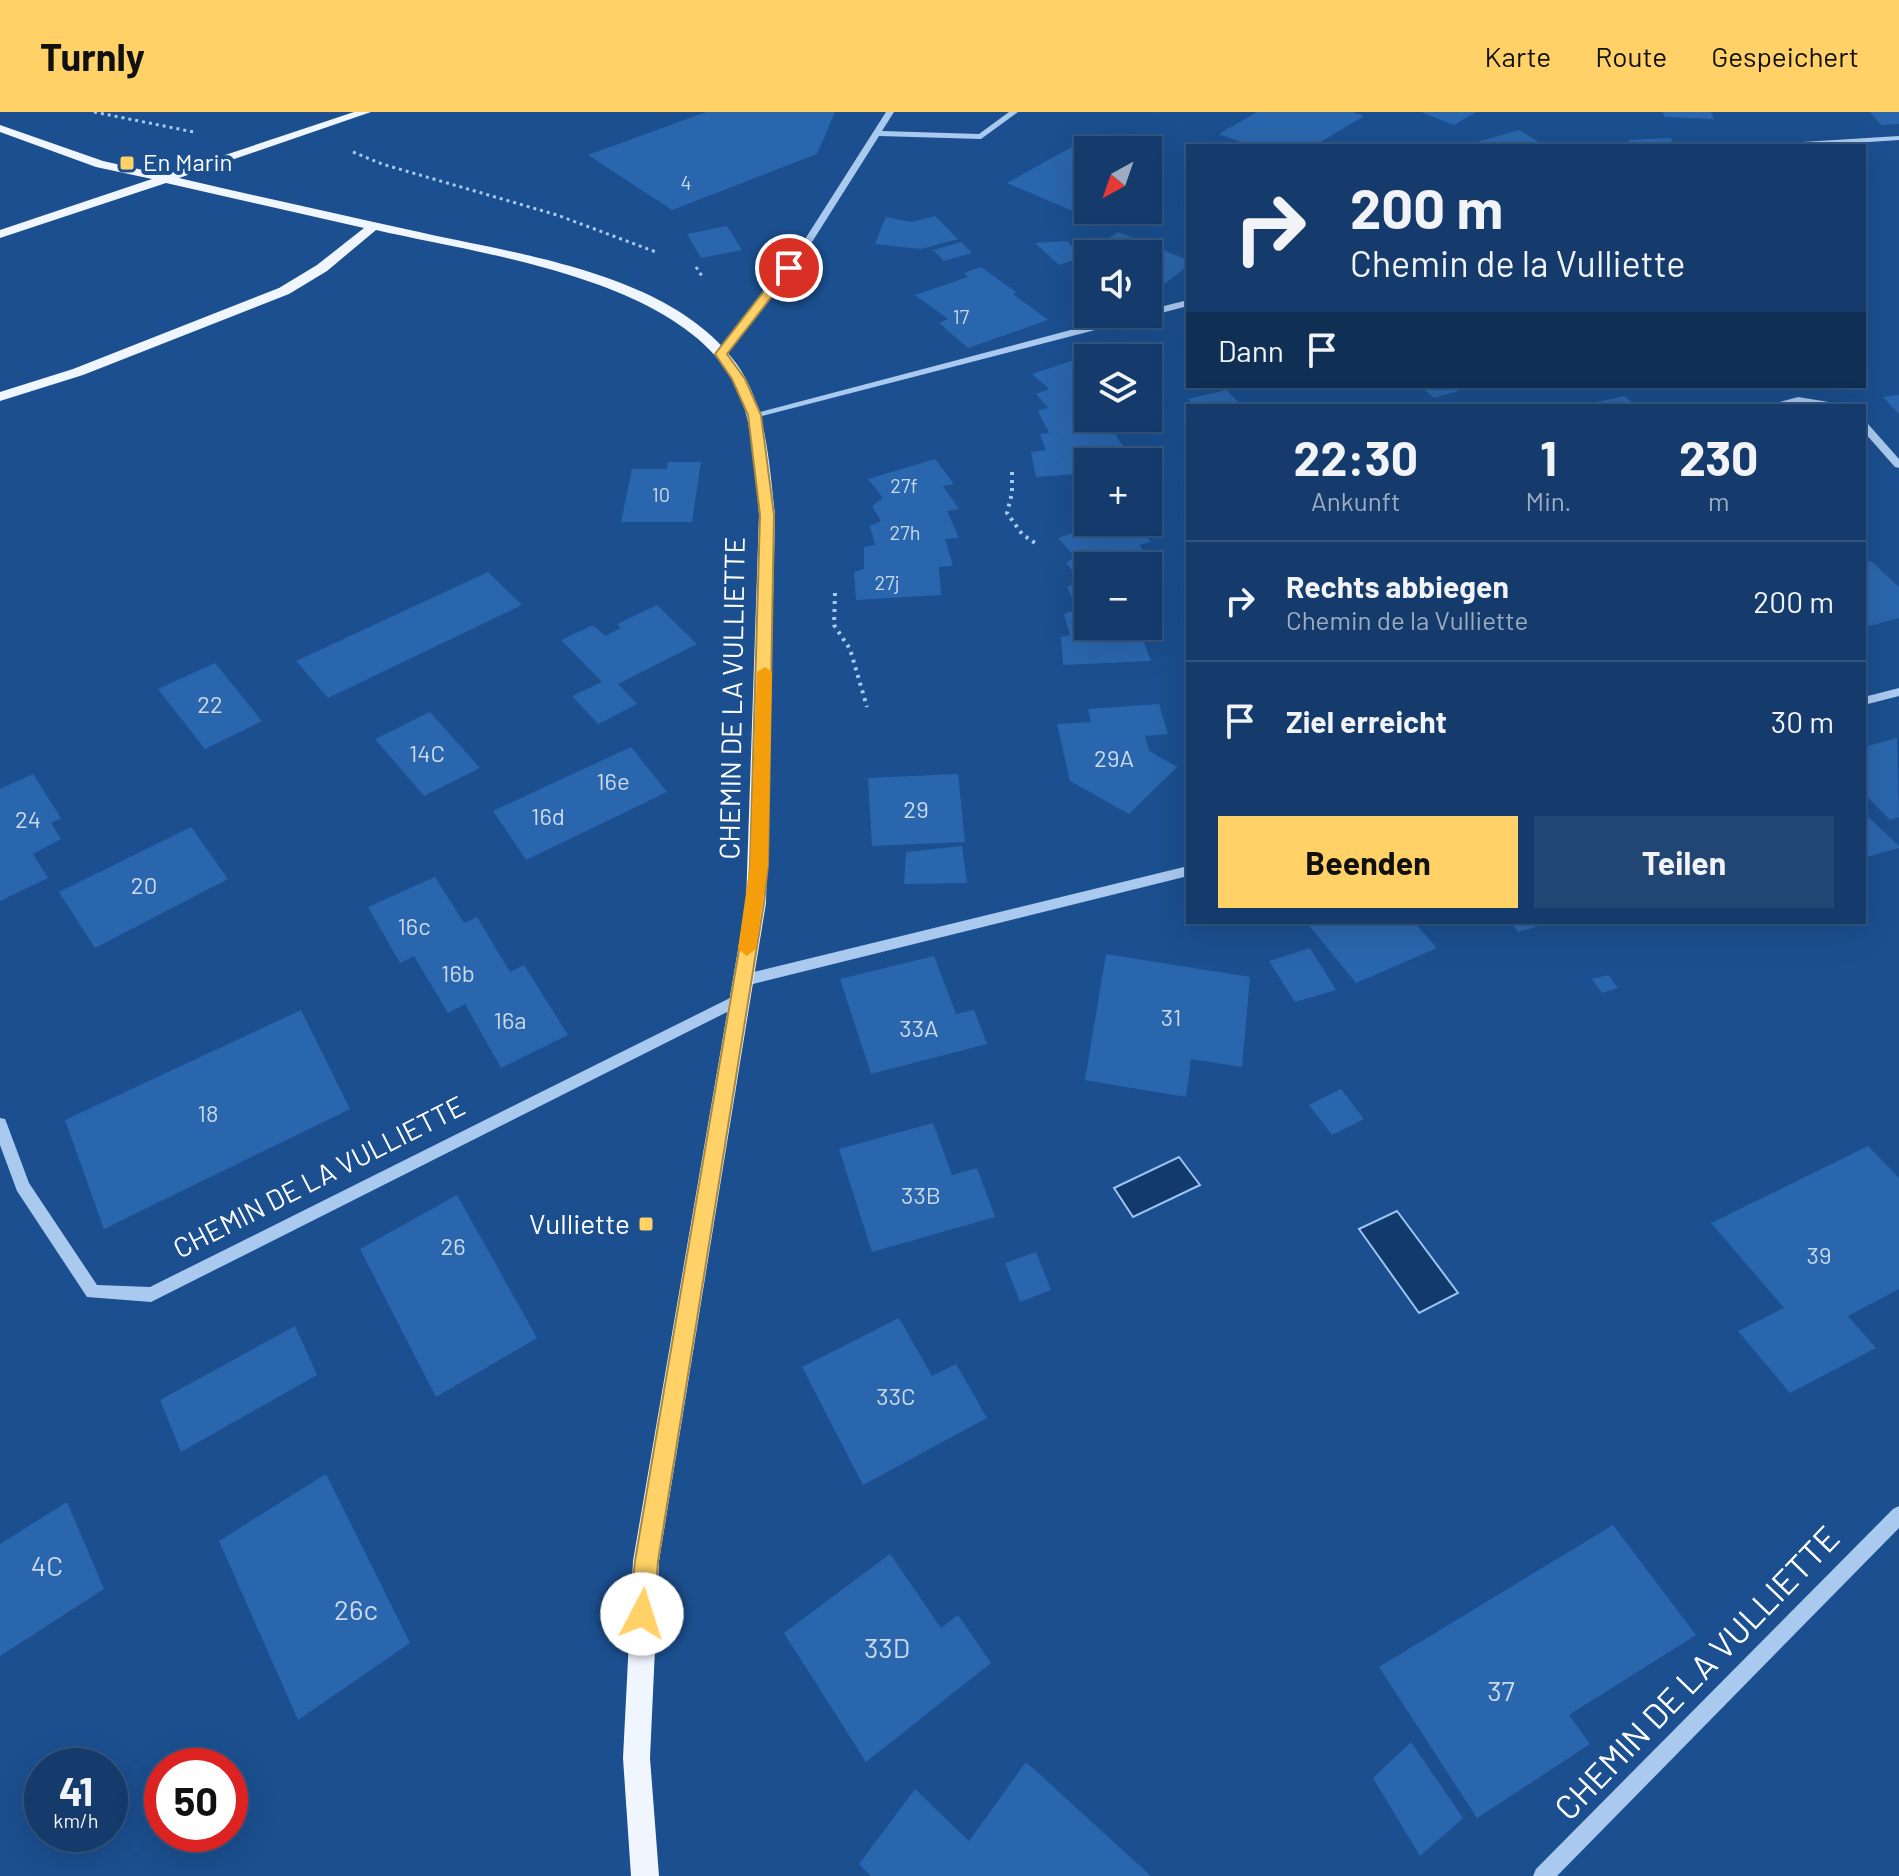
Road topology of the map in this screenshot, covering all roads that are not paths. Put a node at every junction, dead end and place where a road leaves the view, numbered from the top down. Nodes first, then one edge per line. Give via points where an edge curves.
1 (365, 112) edge
2 (890, 112) edge
3 (1014, 112) edge
4 (0, 128) edge
5 (876, 133) junction
6 (1899, 138) edge
7 (1802, 144) edge
8 (375, 225) junction
9 (0, 234) edge
10 (1186, 304) edge
11 (1162, 310) edge
12 (1088, 328) edge
13 (721, 354) junction
14 (0, 397) edge
15 (1779, 404) edge
16 (1823, 404) edge
17 (754, 415) junction
18 (1866, 428) edge
19 (1899, 465) edge
20 (1899, 692) edge
21 (1866, 700) edge
22 (1186, 872) edge
23 (740, 991) junction
24 (0, 1124) edge
25 (1899, 1515) edge
26 (645, 1876) edge
27 (1543, 1876) edge

1 - 9 main road
2 - 5 street
3 - 5 street via 981,137
4 - 8 main road, CHEMIN DE LA VULLIETTE via 100,164
5 - 13 street via 804,248
6 - 7 street
8 - 13 main road, CHEMIN DE LA VULLIETTE via 540,262 621,288 677,316
8 - 14 main road via 284,291
10 - 11 street
12 - 17 street
13 - 17 main road, CHEMIN DE LA VULLIETTE
15 - 16 street
17 - 23 main road, CHEMIN DE LA VULLIETTE via 767,515 764,728 757,890
18 - 19 street
20 - 21 street
22 - 23 street, CHEMIN DE LA VULLIETTE
23 - 24 street, CHEMIN DE LA VULLIETTE via 151,1295 93,1292 22,1186
23 - 26 main road, CHEMIN DE LA VULLIETTE via 646,1561 637,1667 638,1826
25 - 27 street, CHEMIN DE LA VULLIETTE

